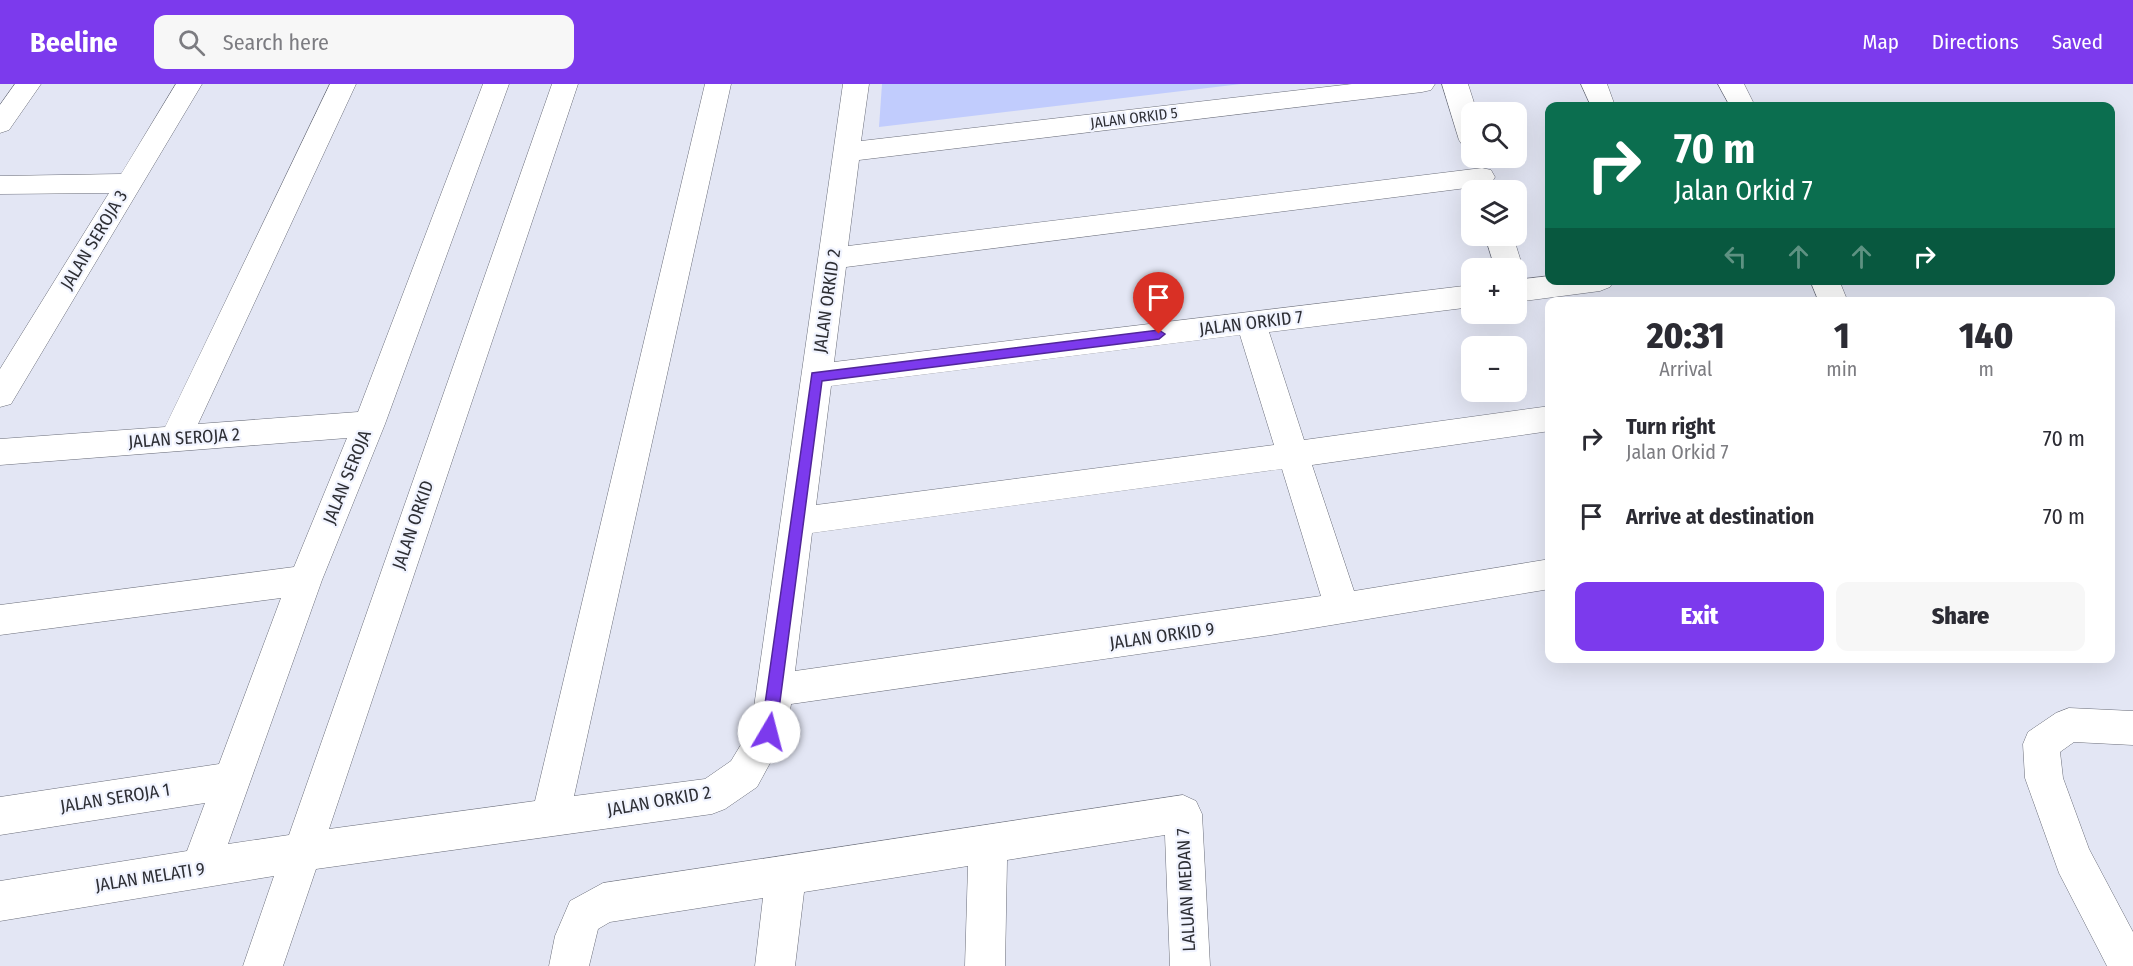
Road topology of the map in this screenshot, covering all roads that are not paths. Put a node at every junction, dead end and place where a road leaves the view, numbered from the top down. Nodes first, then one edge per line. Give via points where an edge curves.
1 (28, 84) edge
2 (189, 84) edge
3 (343, 84) edge
4 (496, 84) edge
5 (565, 84) edge
6 (718, 84) edge
7 (856, 84) edge
8 (1422, 84) edge
9 (1455, 84) edge
10 (1594, 84) edge
11 (1731, 84) edge
12 (1601, 102) edge
13 (1740, 102) edge
14 (1461, 104) edge
15 (0, 124) edge
16 (847, 152) junction
17 (1482, 175) edge
18 (129, 183) junction
19 (0, 185) edge
20 (832, 258) junction
21 (1562, 285) edge
22 (1527, 290) edge
23 (1461, 297) edge
24 (1251, 323) junction
25 (816, 376) junction
26 (0, 395) edge
27 (1545, 419) edge
28 (369, 424) junction
29 (175, 439) junction
30 (0, 452) edge
31 (1293, 455) junction
32 (797, 521) junction
33 (1545, 575) edge
34 (305, 580) junction
35 (1342, 608) junction
36 (0, 620) edge
37 (774, 690) junction
38 (2133, 728) edge
39 (229, 781) junction
40 (0, 816) edge
41 (550, 818) junction
42 (988, 844) junction
43 (300, 852) junction
44 (199, 870) junction
45 (786, 875) junction
46 (0, 901) edge
47 (263, 966) edge
48 (569, 966) edge
49 (775, 966) edge
50 (986, 966) edge
51 (1190, 966) edge
52 (2129, 966) edge

1 - 15 street
2 - 18 street, JALAN SEROJA 3
3 - 29 street
4 - 28 street, JALAN SEROJA
5 - 43 street, JALAN ORKID
6 - 41 street
7 - 16 street, JALAN ORKID 2
8 - 16 street, JALAN ORKID 5
9 - 14 street
10 - 12 street
11 - 13 street
16 - 20 street, JALAN ORKID 2
17 - 20 street
18 - 19 street
18 - 26 street, JALAN SEROJA 3
20 - 25 street, JALAN ORKID 2
21 - 22 street
23 - 24 street, JALAN ORKID 7
24 - 25 street, JALAN ORKID 7
24 - 31 street
25 - 32 street, JALAN ORKID 2
27 - 31 street
28 - 29 street, JALAN SEROJA 2
28 - 34 street, JALAN SEROJA
29 - 30 street, JALAN SEROJA 2
31 - 32 street
31 - 35 street
32 - 37 street, JALAN ORKID 2
33 - 35 street, JALAN ORKID 9
34 - 36 street
34 - 39 street, JALAN SEROJA
35 - 37 street, JALAN ORKID 9
37 - 41 street, JALAN ORKID 2 via 769,732 744,774 711,796
38 - 52 street via 2069,725 2041,744 2044,778 2073,858
39 - 40 street, JALAN SEROJA 1
39 - 44 street, JALAN SEROJA
41 - 43 street, JALAN ORKID 2
42 - 45 street
42 - 50 street
42 - 51 street, LALUAN MEDAN 7 via 1183,814
43 - 44 street, JALAN MELATI 9
43 - 47 street, JALAN ORKID
44 - 46 street, JALAN MELATI 9
45 - 48 street via 603,903 584,915 574,936
45 - 49 street

